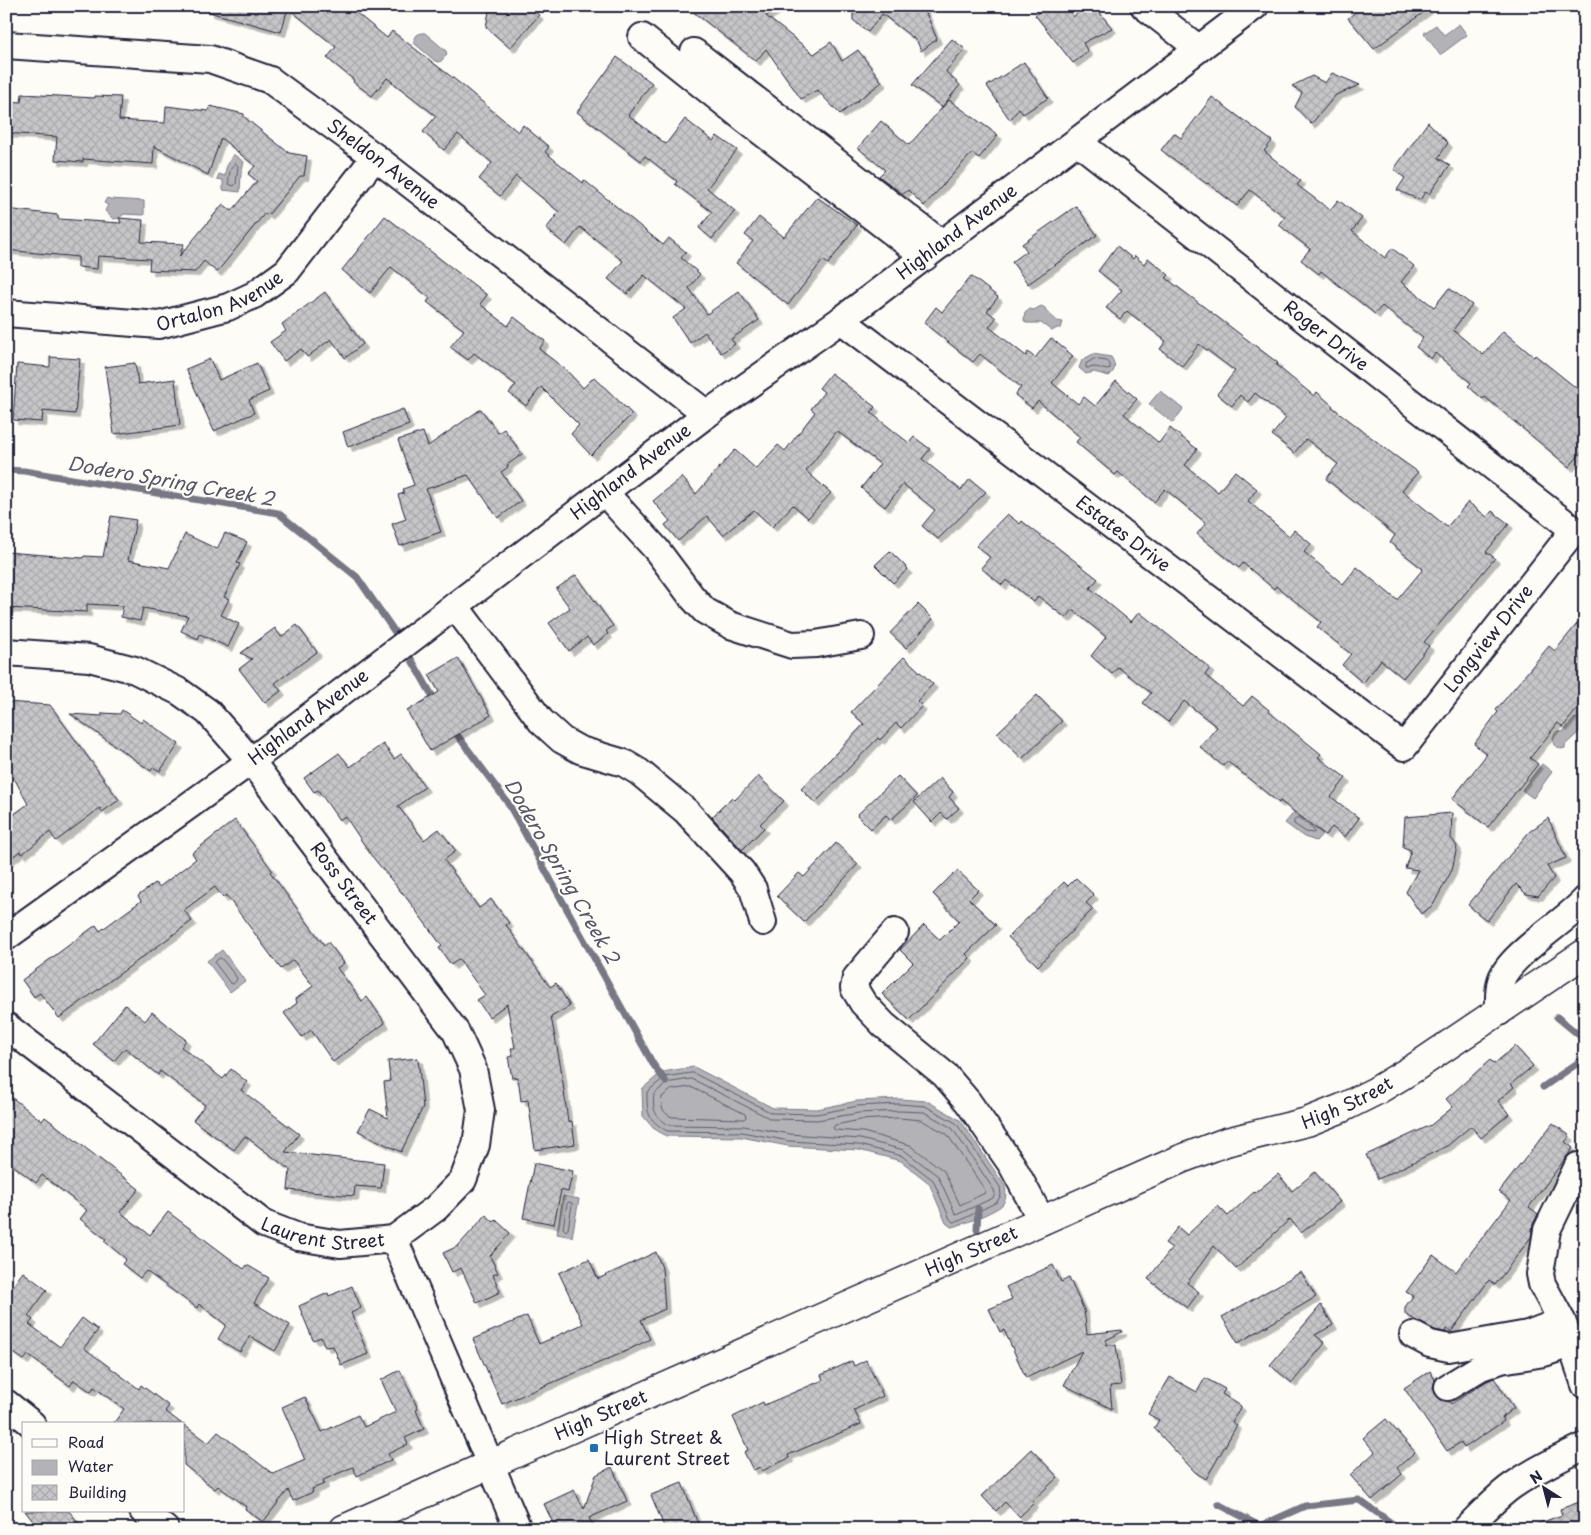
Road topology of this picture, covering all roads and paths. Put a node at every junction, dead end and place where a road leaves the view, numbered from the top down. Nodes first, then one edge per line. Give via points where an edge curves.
1 (1144, 6) edge
2 (1255, 6) edge
3 (642, 37) dead end
4 (6, 45) edge
5 (1198, 48) junction
6 (694, 52) dead end
7 (1078, 142) junction
8 (375, 157) junction
9 (933, 251) junction
10 (6, 313) edge
11 (841, 320) junction
12 (707, 414) junction
13 (604, 492) junction
14 (1574, 530) joint
15 (455, 606) junction
16 (861, 636) dead end
17 (6, 652) edge
18 (1404, 747) joint
19 (251, 761) junction
20 (1585, 900) edge
21 (763, 922) dead end
22 (895, 932) dead end
23 (6, 937) edge
24 (1585, 953) edge
25 (1499, 1012) junction
26 (6, 1026) edge
27 (1578, 1166) dead end
28 (1042, 1221) junction
29 (394, 1239) junction
30 (1566, 1333) junction
31 (1413, 1335) dead end
32 (1585, 1385) edge
33 (1448, 1387) dead end
34 (6, 1403) edge
35 (30, 1422) edge
36 (1585, 1446) edge
37 (490, 1464) junction
38 (144, 1512) edge
39 (165, 1529) edge
40 (344, 1529) edge
41 (518, 1529) edge
42 (1466, 1529) edge

1 - 5 street
2 - 5 street, Highland Avenue
3 - 9 street via 865,210
4 - 8 street, Sheldon Avenue via 210,59 270,80
5 - 7 street, Highland Avenue
6 - 9 street
7 - 9 street, Highland Avenue
7 - 14 street, Roger Drive
8 - 10 street, Ortalon Avenue via 286,271 254,295 228,307 160,325
8 - 12 street, Sheldon Avenue
9 - 11 street, Highland Avenue
11 - 12 street, Highland Avenue
11 - 18 street, Estates Drive
12 - 13 street, Highland Avenue
13 - 15 street, Highland Avenue
13 - 16 street via 656,549 705,611 730,625 792,645
14 - 18 street, Longview Drive
15 - 19 street, Highland Avenue
15 - 21 street via 541,721 562,740 580,750 624,763 686,811 742,872 753,889
17 - 19 street, Ross Street via 89,658 135,670 180,692 208,712
19 - 23 street, Highland Avenue
19 - 29 street, Ross Street via 456,1032 473,1069 481,1110 476,1145 463,1180 436,1208
20 - 25 street via 1510,966 1500,981
22 - 28 street via 856,978 854,988 884,1025 945,1076 968,1102 1012,1165
24 - 25 main road, High Street
25 - 28 main road, High Street via 1414,1068 1342,1108 1307,1122 1226,1142
26 - 29 street, Laurent Street via 264,1224 298,1237 340,1244
27 - 30 street via 1547,1230 1540,1274
28 - 37 main road, High Street
29 - 37 street, Laurent Street
30 - 31 street via 1528,1334 1449,1348 1430,1344
30 - 32 street
30 - 33 street via 1544,1353 1481,1367
34 - 35 street
36 - 42 street via 1512,1487
37 - 40 main road, High Street
37 - 41 street, Laurent Street
38 - 39 street

